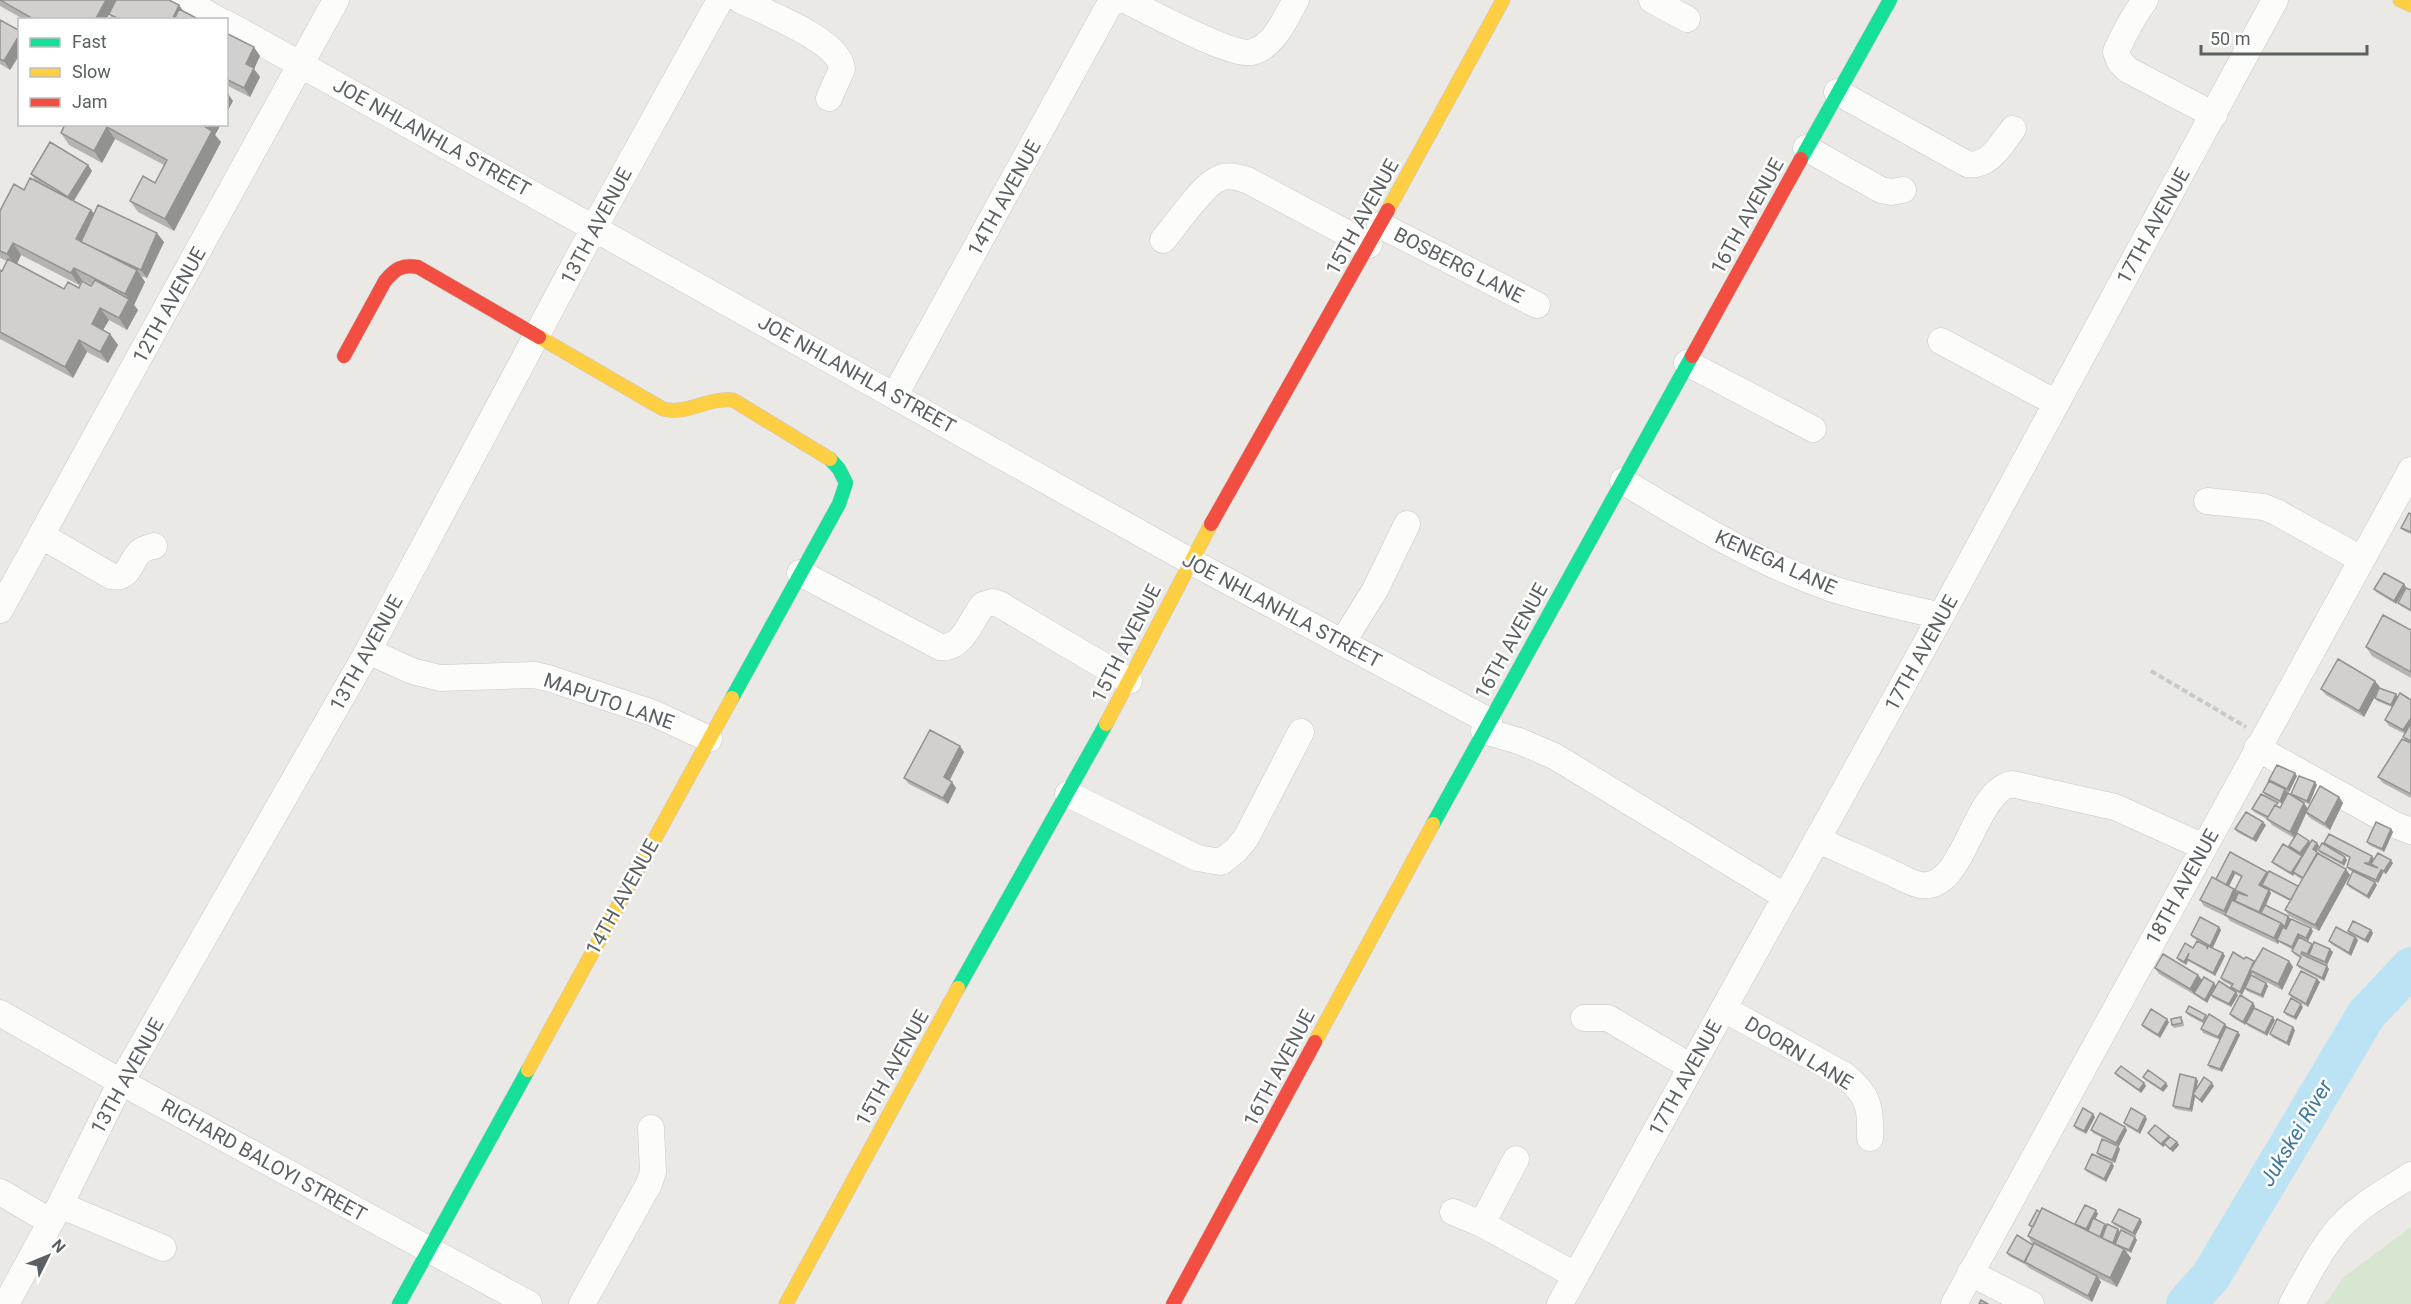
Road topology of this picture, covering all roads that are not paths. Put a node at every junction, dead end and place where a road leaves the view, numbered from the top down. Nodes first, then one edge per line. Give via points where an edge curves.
1 (183, 0) edge
2 (336, 0) edge
3 (720, 0) edge
4 (740, 0) edge
5 (1112, 0) edge
6 (1125, 0) edge
7 (1296, 0) edge
8 (1503, 0) edge
9 (1652, 0) edge
10 (1890, 0) edge
11 (2145, 0) edge
12 (2275, 0) edge
13 (2400, 0) edge
14 (2411, 5) edge
15 (215, 18) edge
16 (1687, 19) dead end
17 (228, 24) edge
18 (302, 64) junction
19 (1837, 92) junction
20 (829, 98) dead end
21 (2214, 115) junction
22 (2013, 129) dead end
23 (1806, 148) junction
24 (1903, 190) dead end
25 (594, 228) junction
26 (1375, 235) junction
27 (1163, 240) dead end
28 (1537, 305) dead end
29 (538, 336) junction
30 (1941, 341) dead end
31 (344, 356) dead end
32 (1687, 363) junction
33 (896, 395) junction
34 (2056, 403) junction
35 (1813, 429) dead end
36 (2411, 470) edge
37 (1623, 481) junction
38 (2207, 501) dead end
39 (1407, 524) dead end
40 (42, 536) junction
41 (154, 546) dead end
42 (2361, 559) junction
43 (1190, 561) junction
44 (800, 573) junction
45 (0, 610) edge
46 (1941, 616) junction
47 (1342, 643) junction
48 (368, 651) junction
49 (1129, 681) junction
50 (1487, 726) junction
51 (1301, 732) dead end
52 (709, 739) junction
53 (2260, 742) junction
54 (1068, 794) junction
55 (2411, 831) edge
56 (1818, 840) junction
57 (2204, 847) junction
58 (1786, 897) junction
59 (1724, 1009) junction
60 (0, 1013) edge
61 (1584, 1018) dead end
62 (1691, 1067) junction
63 (121, 1082) junction
64 (651, 1128) dead end
65 (1870, 1138) dead end
66 (1516, 1159) dead end
67 (2411, 1175) edge
68 (0, 1192) edge
69 (1453, 1212) dead end
70 (55, 1213) junction
71 (1482, 1224) junction
72 (163, 1248) dead end
73 (429, 1250) junction
74 (1970, 1273) junction
75 (1575, 1275) junction
76 (1564, 1303) edge
77 (6, 1304) edge
78 (399, 1304) edge
79 (529, 1304) edge
80 (582, 1304) edge
81 (786, 1304) edge
82 (1173, 1304) edge
83 (1953, 1304) edge
84 (2031, 1304) edge
85 (2292, 1304) edge

1 - 15 street
2 - 18 street, 12TH AVENUE
3 - 25 street, 13TH AVENUE
4 - 20 street via 815,37 835,53 842,69
5 - 33 street, 14TH AVENUE
6 - 7 street via 1222,46 1245,52 1253,52 1270,41
8 - 26 street, 15TH AVENUE
9 - 16 street
10 - 19 street, 16TH AVENUE
11 - 21 street via 2116,52 2120,62 2128,70
12 - 21 street, 17TH AVENUE
13 - 14 street
17 - 18 street, JOE NHLANHLA STREET
18 - 25 street, JOE NHLANHLA STREET
18 - 40 street, 12TH AVENUE
19 - 22 street via 1967,164 1985,161
19 - 23 street, 16TH AVENUE
21 - 34 street, 17TH AVENUE
23 - 24 street via 1881,190
23 - 32 street, 16TH AVENUE
25 - 29 street, 13TH AVENUE
25 - 33 street, JOE NHLANHLA STREET
26 - 27 street, BOSBERG LANE via 1233,176 1221,177 1209,185
26 - 28 street, BOSBERG LANE
26 - 43 street, 15TH AVENUE
29 - 31 street via 418,267 408,265 399,267 384,281
29 - 44 street, 14TH AVENUE via 663,409 692,410 717,400 733,400 835,463 844,476 844,490
29 - 48 street, 13TH AVENUE
30 - 34 street
32 - 35 street
32 - 37 street, 16TH AVENUE
33 - 43 street, JOE NHLANHLA STREET
34 - 46 street, 17TH AVENUE
36 - 42 street, 18TH AVENUE
37 - 46 street, KENEGA LANE via 1701,528 1776,566 1840,591
37 - 50 street, 16TH AVENUE
38 - 42 street via 2270,510
39 - 47 street via 1375,590
40 - 41 street via 118,577 126,573 140,551
40 - 45 street, 12TH AVENUE
42 - 53 street, 18TH AVENUE
43 - 47 street, JOE NHLANHLA STREET
43 - 49 street, 15TH AVENUE
44 - 49 street via 940,647 950,647 960,640 983,604 993,602
44 - 52 street, 14TH AVENUE
46 - 56 street, 17TH AVENUE
47 - 50 street, JOE NHLANHLA STREET
48 - 52 street, MAPUTO LANE via 412,671 440,678 548,678 652,713
48 - 63 street, 13TH AVENUE
49 - 54 street, 15TH AVENUE
50 - 58 street, JOE NHLANHLA STREET via 1554,756
50 - 82 street, 16TH AVENUE
51 - 54 street via 1246,838 1221,862 1197,858
52 - 73 street, 14TH AVENUE
53 - 55 street
53 - 57 street, 18TH AVENUE
54 - 81 street, 15TH AVENUE
56 - 57 street via 1916,884 1935,883 1950,869 1993,796 2004,785 2012,784 2115,807
56 - 58 street, 17TH AVENUE
57 - 74 street, 18TH AVENUE
58 - 59 street, 17TH AVENUE
59 - 62 street, 17TH AVENUE
59 - 65 street, DOORN LANE via 1855,1083 1863,1092 1871,1115
60 - 63 street, RICHARD BALOYI STREET
61 - 62 street via 1608,1018
62 - 75 street, 17TH AVENUE
63 - 70 street, 13TH AVENUE
63 - 73 street, RICHARD BALOYI STREET
64 - 80 street via 653,1172 649,1184
66 - 71 street
67 - 85 street via 2340,1227
68 - 70 street
69 - 71 street
70 - 72 street
70 - 77 street, 13TH AVENUE
71 - 75 street
73 - 78 street, 14TH AVENUE
73 - 79 street, RICHARD BALOYI STREET
74 - 83 street, 18TH AVENUE
74 - 84 street
75 - 76 street, 17TH AVENUE

